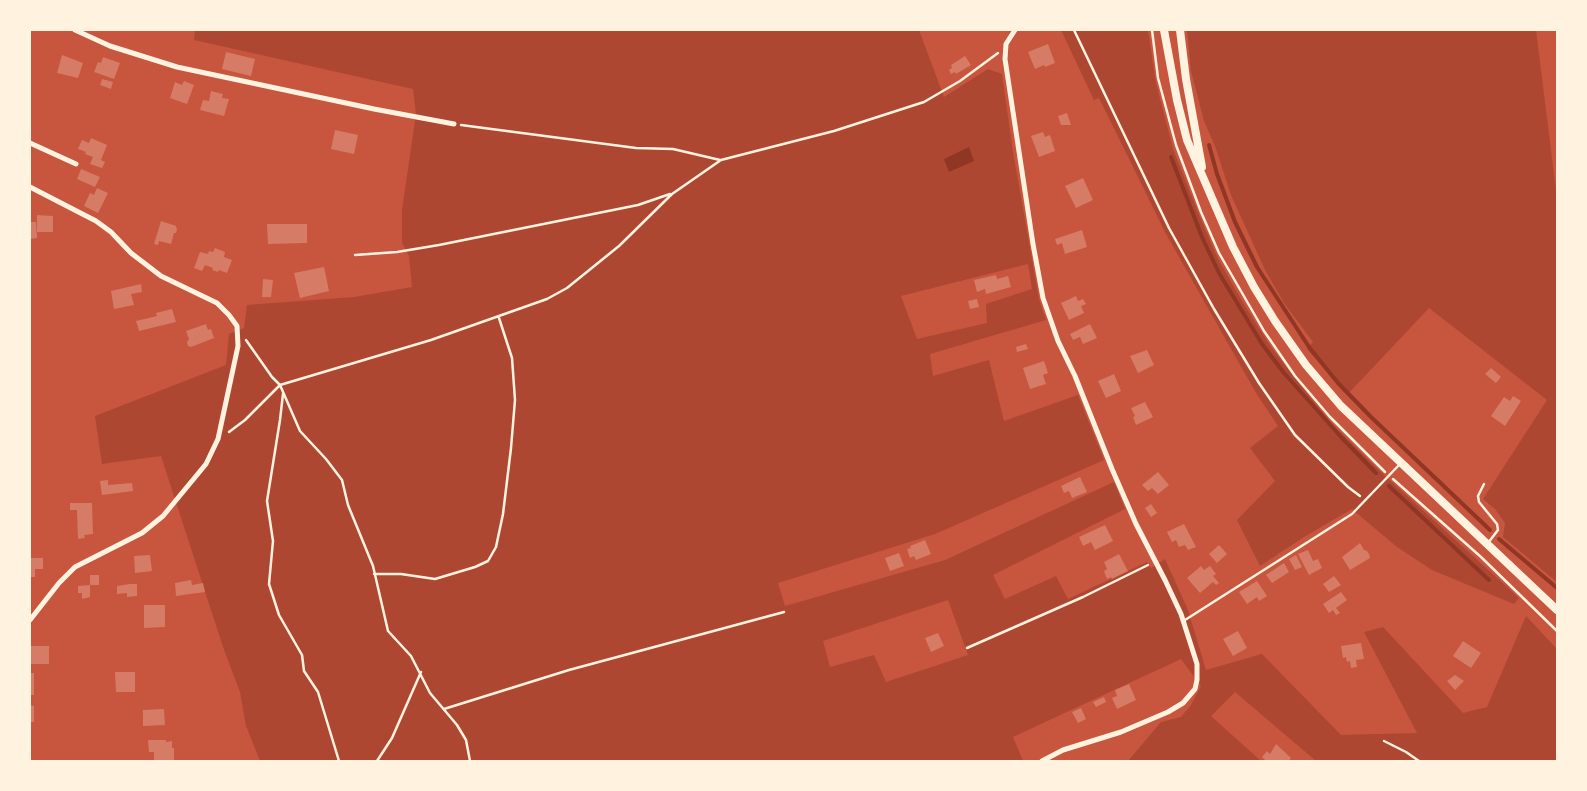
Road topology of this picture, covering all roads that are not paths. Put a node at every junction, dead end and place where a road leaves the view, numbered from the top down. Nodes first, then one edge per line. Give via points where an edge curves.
1 (75, 30) edge
2 (1016, 30) edge
3 (1164, 30) edge
4 (1180, 30) edge
5 (454, 124) road end
6 (30, 143) edge
7 (76, 164) dead end
8 (1204, 179) junction
9 (30, 187) edge
10 (1401, 463) junction
11 (1484, 484) dead end
12 (1487, 544) junction
13 (1557, 610) edge
14 (30, 620) edge
15 (1183, 621) junction
16 (1042, 761) edge

1 - 5 street via 110,46 177,67
2 - 15 street via 1008,39 1005,59 1043,298 1112,469
3 - 8 main road via 1187,140
4 - 8 main road
6 - 7 street
8 - 10 main road via 1233,247 1275,321 1341,406
9 - 14 street via 96,221 161,276 217,303 236,326 238,346 218,439 206,464 163,516 142,533 75,567
10 - 12 main road
10 - 15 lane via 1352,514
11 - 12 lane via 1478,496 1479,502 1497,524 1498,530
12 - 13 main road
15 - 16 street via 1198,664 1195,689 1189,698 1137,726 1063,750

